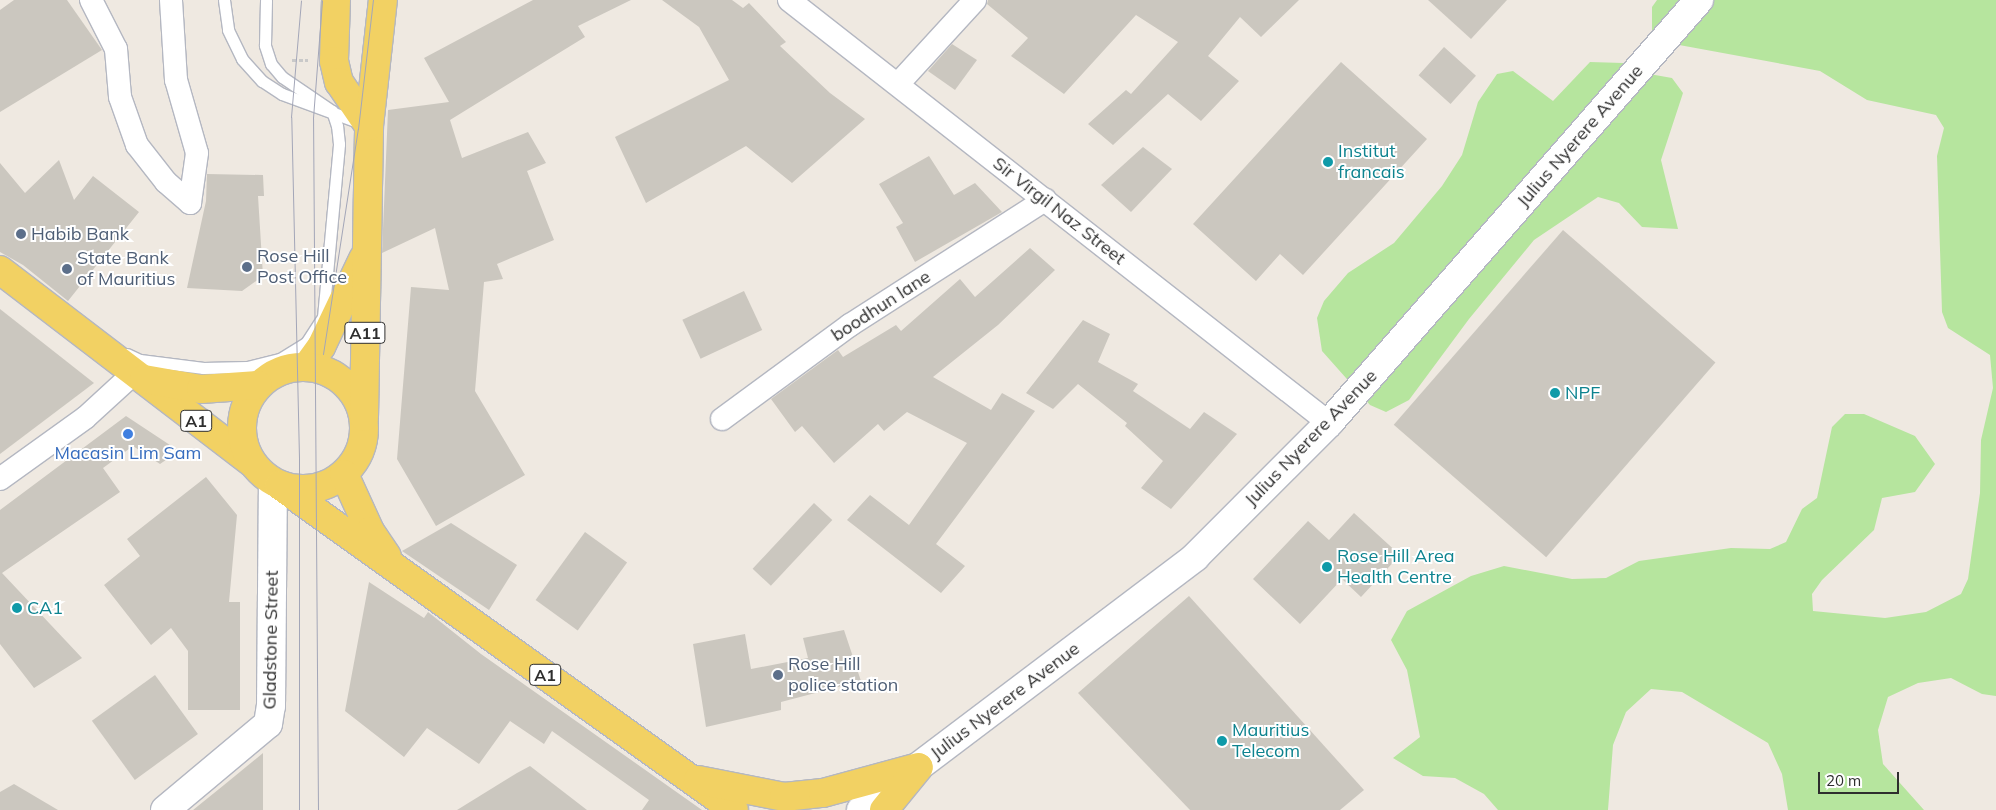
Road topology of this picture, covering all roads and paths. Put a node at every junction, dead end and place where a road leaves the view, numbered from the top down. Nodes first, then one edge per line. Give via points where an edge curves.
1 (91, 0) edge
2 (171, 0) edge
3 (224, 0) edge
4 (266, 0) edge
5 (336, 0) edge
6 (383, 0) edge
7 (789, 0) edge
8 (975, 0) edge
9 (1699, 0) edge
10 (898, 84) junction
11 (332, 111) junction
12 (369, 126) junction
13 (1045, 200) junction
14 (368, 248) junction
15 (0, 270) edge
16 (84, 334) junction
17 (307, 366) junction
18 (137, 376) junction
19 (258, 385) junction
20 (364, 417) junction
21 (722, 419) dead end
22 (1328, 423) junction
23 (252, 463) junction
24 (344, 474) junction
25 (0, 479) edge
26 (276, 483) junction
27 (398, 571) junction
28 (919, 767) junction
29 (692, 779) junction
30 (165, 810) edge
31 (734, 810) edge
32 (861, 810) edge
33 (884, 810) edge

1 - 2 street via 116,49 120,97 137,145 166,182 190,204 197,153 176,80
3 - 11 lane via 228,30 242,59 262,81 282,94
4 - 11 lane via 265,45 271,64 282,77
5 - 12 main road via 334,61 339,82
6 - 12 main road, A11
7 - 10 street, Sir Virgil Naz Street
8 - 10 street
9 - 22 main road, Julius Nyerere Avenue
10 - 13 street, Sir Virgil Naz Street
11 - 12 lane
11 - 16 lane via 338,144 328,283 323,316 306,343 280,360 247,367 203,368 140,360
12 - 14 main road, A11
13 - 21 street, boodhun lane via 850,325
13 - 22 street, Sir Virgil Naz Street
14 - 17 main road, A11 via 321,347
14 - 20 main road, A11
15 - 16 main road, A1
16 - 18 main road, A1
17 - 19 main road, A1 via 274,373
17 - 20 main road, A1 via 333,374 348,385
18 - 19 main road, A1 via 201,389
18 - 23 main road, A1
18 - 25 street
19 - 23 main road, A1 via 246,403 241,423 243,444
20 - 24 main road, A1 via 365,435 358,457
22 - 28 main road, Julius Nyerere Avenue via 1195,557
23 - 26 main road, A1
24 - 26 main road, A1 via 324,486 301,490
24 - 27 main road, A1 via 370,531
26 - 27 main road, A1
26 - 30 main road, Gladstone Street via 268,724
27 - 29 main road, A1
28 - 29 main road via 823,794 784,797
28 - 32 main road, Julius Nyerere Avenue
28 - 33 main road
29 - 31 main road, A1

